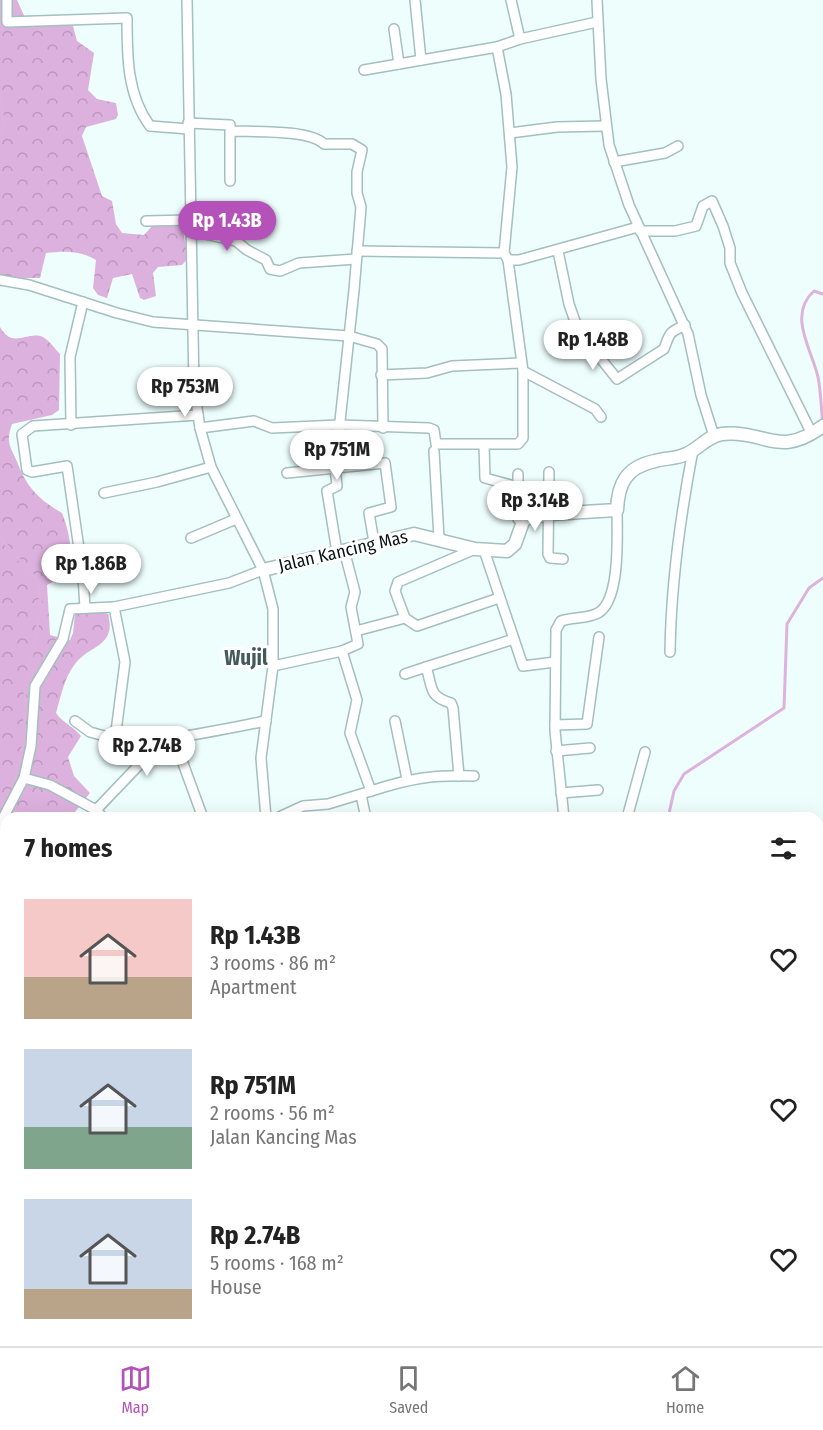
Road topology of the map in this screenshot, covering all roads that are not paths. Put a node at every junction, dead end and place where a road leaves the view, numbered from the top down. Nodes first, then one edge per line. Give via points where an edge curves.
1 (7, 0) edge
2 (187, 0) edge
3 (415, 0) edge
4 (512, 0) edge
5 (597, 0) edge
6 (3, 21) edge
7 (597, 22) junction
8 (394, 29) dead end
9 (520, 39) junction
10 (497, 47) junction
11 (422, 60) junction
12 (399, 64) junction
13 (364, 70) dead end
14 (188, 126) junction
15 (605, 126) junction
16 (231, 131) junction
17 (510, 133) junction
18 (678, 146) dead end
19 (614, 162) junction
20 (230, 181) dead end
21 (191, 220) junction
22 (146, 221) dead end
23 (639, 229) junction
24 (192, 231) junction
25 (558, 251) junction
26 (356, 255) junction
27 (506, 256) junction
28 (0, 280) edge
29 (82, 302) junction
30 (192, 324) junction
31 (684, 325) junction
32 (349, 336) junction
33 (522, 367) junction
34 (381, 375) junction
35 (198, 415) junction
36 (601, 417) dead end
37 (71, 425) junction
38 (339, 425) junction
39 (200, 428) junction
40 (382, 428) junction
41 (817, 430) edge
42 (714, 436) junction
43 (484, 445) junction
44 (693, 450) junction
45 (434, 451) dead end
46 (211, 467) junction
47 (335, 468) junction
48 (549, 472) dead end
49 (287, 473) dead end
50 (518, 474) dead end
51 (518, 487) junction
52 (104, 493) dead end
53 (617, 510) junction
54 (550, 514) junction
55 (236, 519) junction
56 (522, 521) junction
57 (191, 538) dead end
58 (439, 538) junction
59 (374, 543) junction
60 (479, 550) junction
61 (341, 551) junction
62 (563, 559) dead end
63 (263, 570) junction
64 (499, 598) junction
65 (114, 607) junction
66 (85, 608) junction
67 (405, 618) junction
68 (356, 631) junction
69 (599, 637) dead end
70 (514, 639) junction
71 (342, 651) junction
72 (670, 651) dead end
73 (555, 662) junction
74 (273, 666) junction
75 (426, 667) junction
76 (405, 674) dead end
77 (266, 721) junction
78 (396, 721) dead end
79 (75, 722) dead end
80 (555, 725) junction
81 (173, 736) junction
82 (115, 739) junction
83 (126, 742) junction
84 (590, 748) dead end
85 (556, 751) junction
86 (645, 752) dead end
87 (459, 776) junction
88 (474, 776) dead end
89 (24, 778) junction
90 (407, 779) junction
91 (598, 790) dead end
92 (371, 791) junction
93 (561, 793) junction
94 (361, 795) junction
95 (96, 810) joint
96 (6, 812) edge
97 (201, 812) edge
98 (265, 812) edge
99 (290, 812) edge
100 (365, 812) edge
101 (563, 812) edge
102 (629, 812) edge

1 - 6 street
2 - 14 street
3 - 11 street
4 - 9 street
5 - 7 street
6 - 14 street via 127,18 131,84 141,113 150,126
7 - 9 street
7 - 15 street
8 - 12 street
9 - 10 street
10 - 11 street
10 - 17 street
11 - 12 street
12 - 13 street
14 - 16 street via 226,123
14 - 21 street
15 - 17 street
15 - 19 street
16 - 20 street
16 - 26 street via 305,135 329,145 358,146 362,150 357,172 361,207
17 - 27 street via 512,167
18 - 19 street via 665,153
19 - 23 street
21 - 22 street
21 - 24 street
23 - 25 street
23 - 31 street
23 - 41 street via 688,230 696,226 703,206 712,201 742,293
24 - 26 street via 236,241 266,260 270,269 280,271 299,263
24 - 30 street
25 - 27 street
25 - 31 street via 578,330 617,379 664,349 671,332
26 - 27 street
26 - 32 street
27 - 33 street
28 - 29 street
29 - 30 street via 153,322
29 - 37 street via 70,357
30 - 32 street
30 - 35 street
31 - 42 street
32 - 34 street via 380,346
32 - 38 street
33 - 34 street via 452,366 427,374
33 - 36 street via 595,409
33 - 43 street via 521,444
34 - 40 street
35 - 37 street
35 - 39 street
37 - 66 street via 33,426 22,434 27,470 67,466
38 - 39 street via 272,428 254,421
38 - 40 street
38 - 47 street
39 - 46 street
40 - 43 street via 429,428 434,430 435,443
41 - 42 street via 791,443
42 - 44 street
43 - 51 street via 486,480
44 - 53 street via 648,463 625,477 619,488
44 - 72 street via 676,547
45 - 58 street
46 - 52 street
46 - 55 street
47 - 49 street
47 - 59 street via 386,465 391,507 369,513
47 - 61 street via 337,486 327,492
48 - 54 street
50 - 51 street
51 - 56 street via 518,519
53 - 54 street
53 - 73 street via 616,569 609,598 597,613 561,621 556,630
54 - 56 street
54 - 62 street via 548,556
55 - 57 street
55 - 63 street
56 - 60 street, Jalan Kancing Mas via 511,548
58 - 59 street, Jalan Kancing Mas via 414,534
58 - 60 street, Jalan Kancing Mas
59 - 61 street, Jalan Kancing Mas
60 - 64 street
60 - 67 street via 398,582 395,591
61 - 63 street, Jalan Kancing Mas
61 - 68 street via 355,592 351,607
63 - 65 street via 229,583
63 - 74 street via 274,617
64 - 67 street via 417,626
64 - 70 street
65 - 66 street
65 - 82 street via 125,662
66 - 89 street via 69,609 63,639 35,687 31,746
67 - 68 street
68 - 71 street via 357,646
69 - 80 street via 587,724
70 - 73 street via 523,666
70 - 75 street
71 - 74 street
71 - 92 street via 357,700 350,733
73 - 80 street
74 - 77 street
75 - 76 street
75 - 87 street via 435,697 451,703 453,708
77 - 81 street
77 - 98 street via 261,777
78 - 90 street
79 - 82 street via 90,732
80 - 85 street
81 - 83 street
81 - 97 street
82 - 83 street
83 - 95 street via 138,766
84 - 85 street
85 - 93 street
86 - 102 street
87 - 88 street
87 - 90 street
89 - 95 street via 50,785
89 - 96 street
90 - 92 street
91 - 93 street
92 - 94 street
93 - 101 street
94 - 99 street
94 - 100 street

